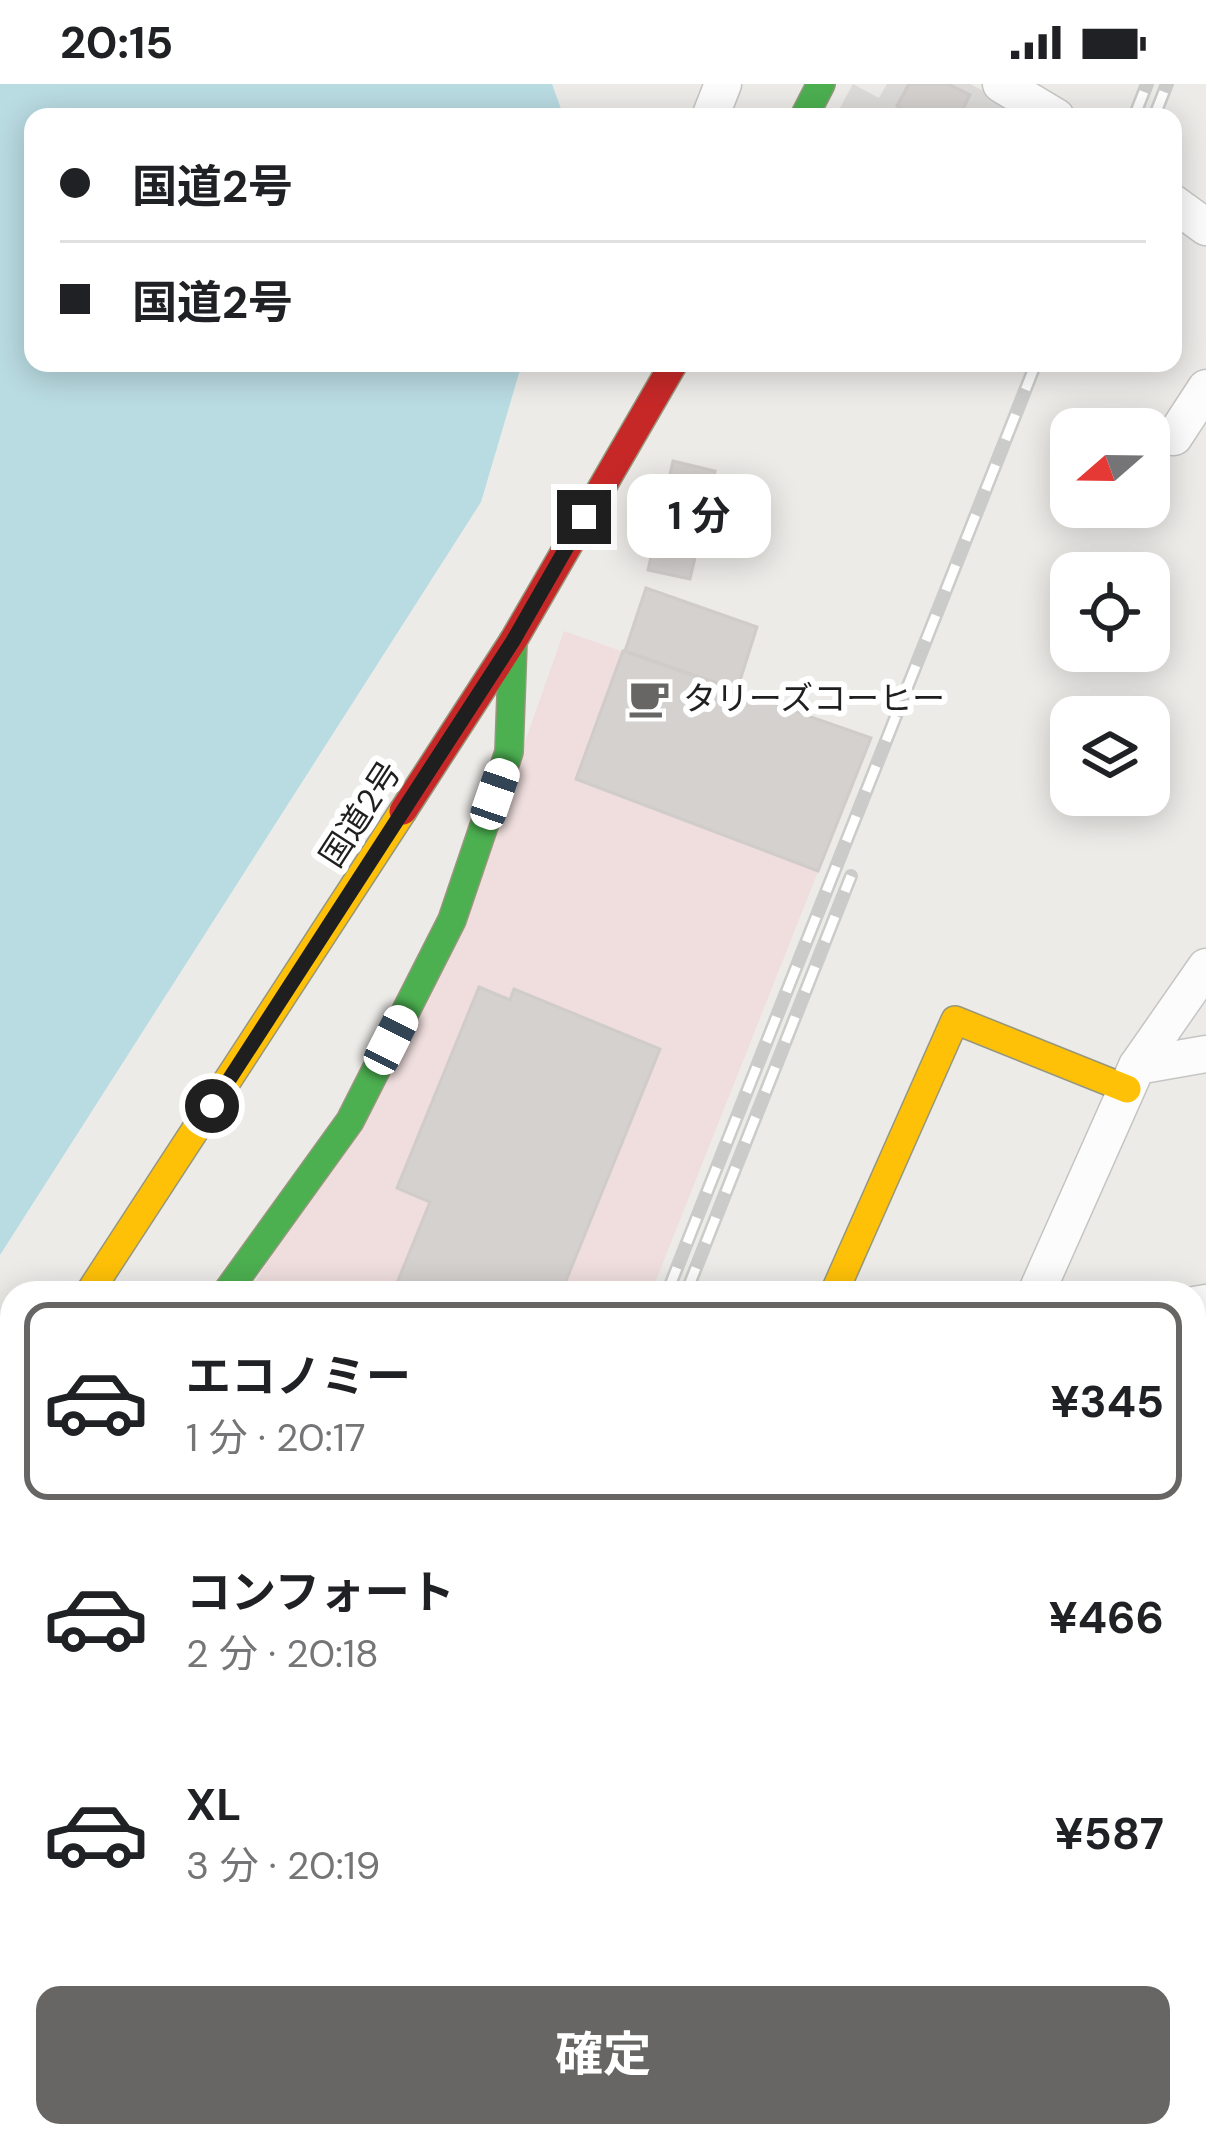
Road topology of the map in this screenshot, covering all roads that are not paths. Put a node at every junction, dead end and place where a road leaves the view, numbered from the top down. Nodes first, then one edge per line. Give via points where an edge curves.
1 (1001, 84) edge
2 (1041, 108) edge
3 (661, 373) edge
4 (1206, 388) edge
5 (1174, 437) dead end
6 (513, 641) junction
7 (1206, 968) edge
8 (1206, 1054) edge
9 (1132, 1077) junction
10 (97, 1281) edge
11 (235, 1281) edge
12 (839, 1281) edge
13 (1041, 1281) edge

1 - 2 street
3 - 6 main road, 国道2号
4 - 5 street
6 - 10 main road, 国道2号
6 - 11 main road via 509,752 452,920 350,1121
7 - 9 street
8 - 9 street
9 - 12 main road via 955,1019
9 - 13 street

